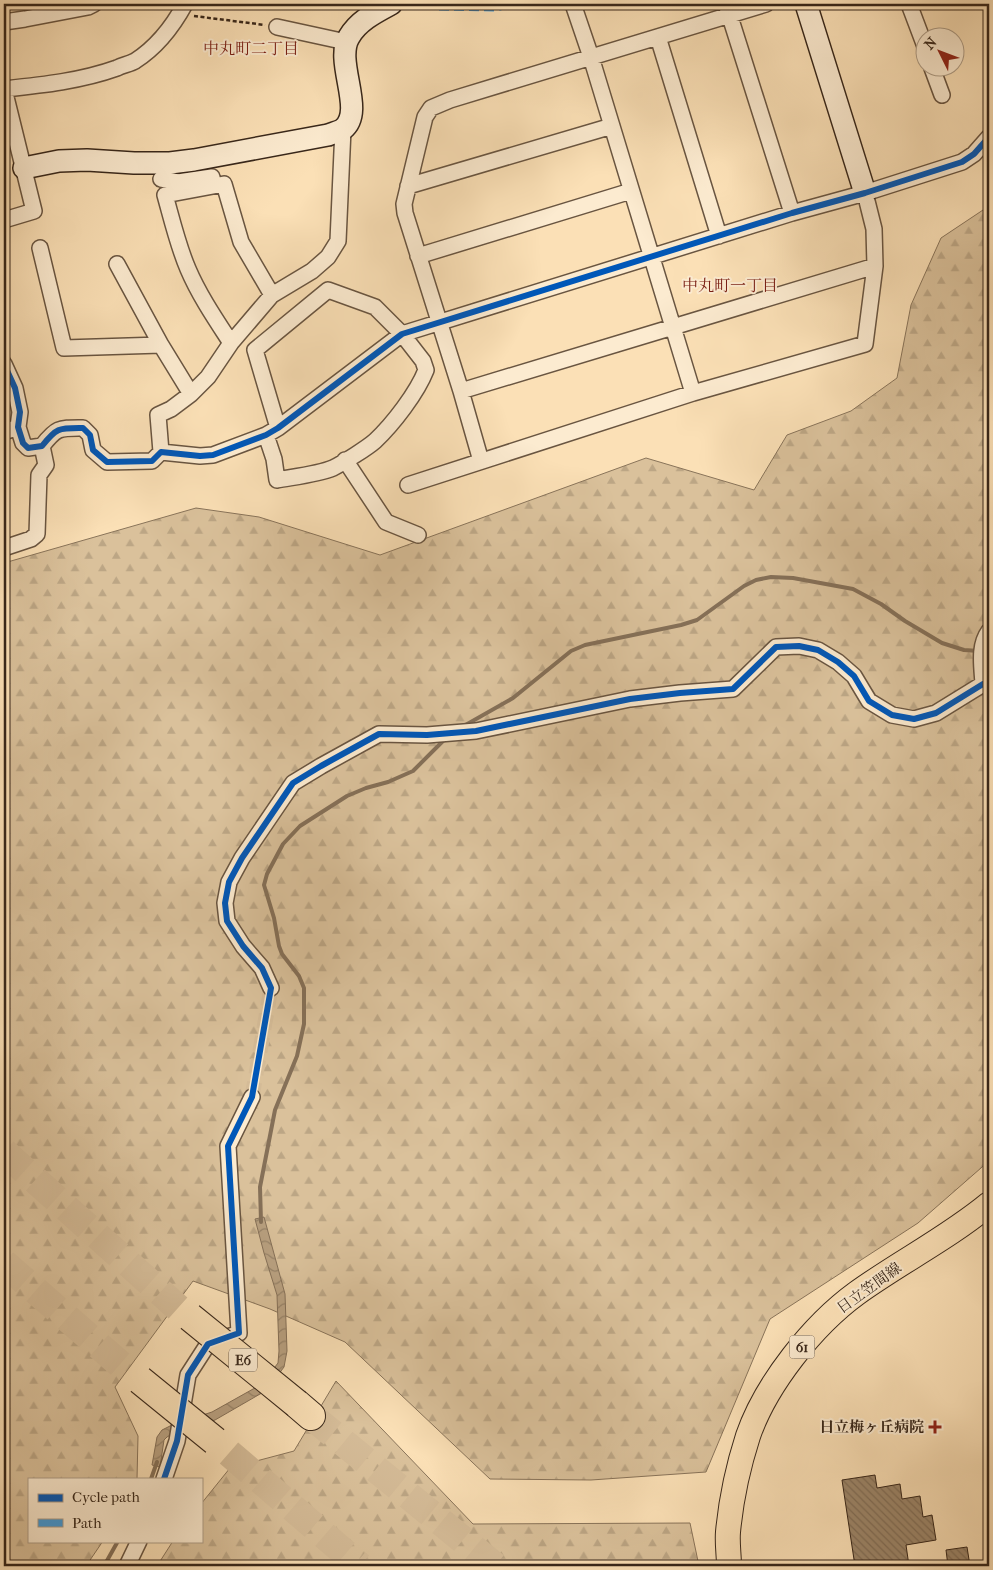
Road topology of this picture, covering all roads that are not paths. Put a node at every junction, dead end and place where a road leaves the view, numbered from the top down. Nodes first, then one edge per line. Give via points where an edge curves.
1 (94, 4) edge
2 (391, 4) edge
3 (573, 4) edge
4 (766, 4) edge
5 (808, 4) edge
6 (909, 4) edge
7 (183, 9) edge
8 (728, 10) edge
9 (4, 22) edge
10 (277, 27) road end
11 (918, 28) edge
12 (658, 37) junction
13 (346, 42) junction
14 (591, 57) junction
15 (936, 78) edge
16 (4, 89) edge
17 (942, 95) dead end
18 (612, 126) junction
19 (343, 129) junction
20 (989, 137) edge
21 (24, 168) junction
22 (161, 179) dead end
23 (224, 184) junction
24 (408, 186) junction
25 (631, 191) junction
26 (865, 193) junction
27 (792, 213) junction
28 (4, 220) edge
29 (719, 236) junction
30 (40, 248) dead end
31 (418, 256) junction
32 (652, 257) junction
33 (118, 264) dead end
34 (875, 266) junction
35 (272, 295) junction
36 (439, 321) junction
37 (673, 327) junction
38 (402, 334) junction
39 (231, 343) junction
40 (161, 345) junction
41 (4, 364) edge
42 (461, 391) junction
43 (694, 393) junction
44 (191, 394) junction
45 (18, 427) junction
46 (272, 431) junction
47 (4, 432) edge
48 (42, 446) junction
49 (162, 452) junction
50 (346, 460) junction
51 (481, 461) junction
52 (408, 485) dead end
53 (418, 535) dead end
54 (4, 548) edge
55 (989, 631) edge
56 (986, 684) edge
57 (272, 988) tunnel mouth
58 (252, 1097) tunnel mouth
59 (989, 1204) edge
60 (184, 1312) tunnel mouth
61 (134, 1375) tunnel mouth
62 (304, 1410) tunnel mouth
63 (222, 1447) tunnel mouth
64 (164, 1478) edge
65 (139, 1542) edge
66 (127, 1566) edge
67 (729, 1566) edge

1 - 9 street
2 - 13 street via 361,22
3 - 14 street
4 - 8 street
5 - 26 street
6 - 11 street
7 - 16 street via 157,43 134,61 77,79
8 - 12 street
8 - 27 street
10 - 13 street
12 - 14 street
12 - 29 street
13 - 19 street via 345,63 352,110
14 - 18 street
14 - 24 street via 431,108 425,117
15 - 17 street
16 - 21 street
18 - 24 street
18 - 25 street
19 - 21 street via 328,135 135,168 87,160 59,161
19 - 35 street via 338,241 328,257 312,271
20 - 26 street via 962,162
21 - 28 street via 34,211
22 - 23 street via 178,182 222,175
23 - 35 street via 241,242
23 - 39 street via 165,196 189,272
24 - 31 street via 405,213
25 - 31 street
25 - 32 street
26 - 27 street
26 - 34 street via 874,229
27 - 29 street
29 - 32 street
30 - 40 street via 64,348
31 - 36 street
32 - 36 street
32 - 37 street
33 - 40 street
34 - 37 street
34 - 43 street via 865,344
35 - 39 street
36 - 38 street
36 - 42 street
37 - 42 street
37 - 43 street
38 - 46 street
38 - 46 street via 375,307 328,290 255,350
38 - 50 street via 423,361 426,370 422,382 374,441
39 - 44 street via 208,377
40 - 44 street
41 - 45 street via 19,404
42 - 51 street
43 - 51 street
44 - 49 street via 158,415
45 - 47 street
45 - 48 street via 28,448
46 - 49 street via 213,455
46 - 50 street via 277,480 332,468
48 - 49 street via 53,432 61,428 83,428 90,435 93,450 107,462 152,461
48 - 54 street via 46,466 39,475 37,534
50 - 53 street via 386,522
51 - 52 street
55 - 56 street via 984,638 981,658
56 - 57 street via 936,713 914,719 892,715 868,701 854,676 818,650 799,646 776,647 733,690 630,699 476,731 379,734 293,784 229,882 224,903 226,921 262,968
58 - 64 street via 228,1146 239,1333 208,1344 188,1375 177,1441
59 - 67 main road, 日立笠間線 / 61 via 857,1293 816,1330 793,1357 775,1383 749,1435 732,1507 728,1534
60 - 62 highway, E6, bridge
61 - 63 highway, bridge
65 - 66 street

